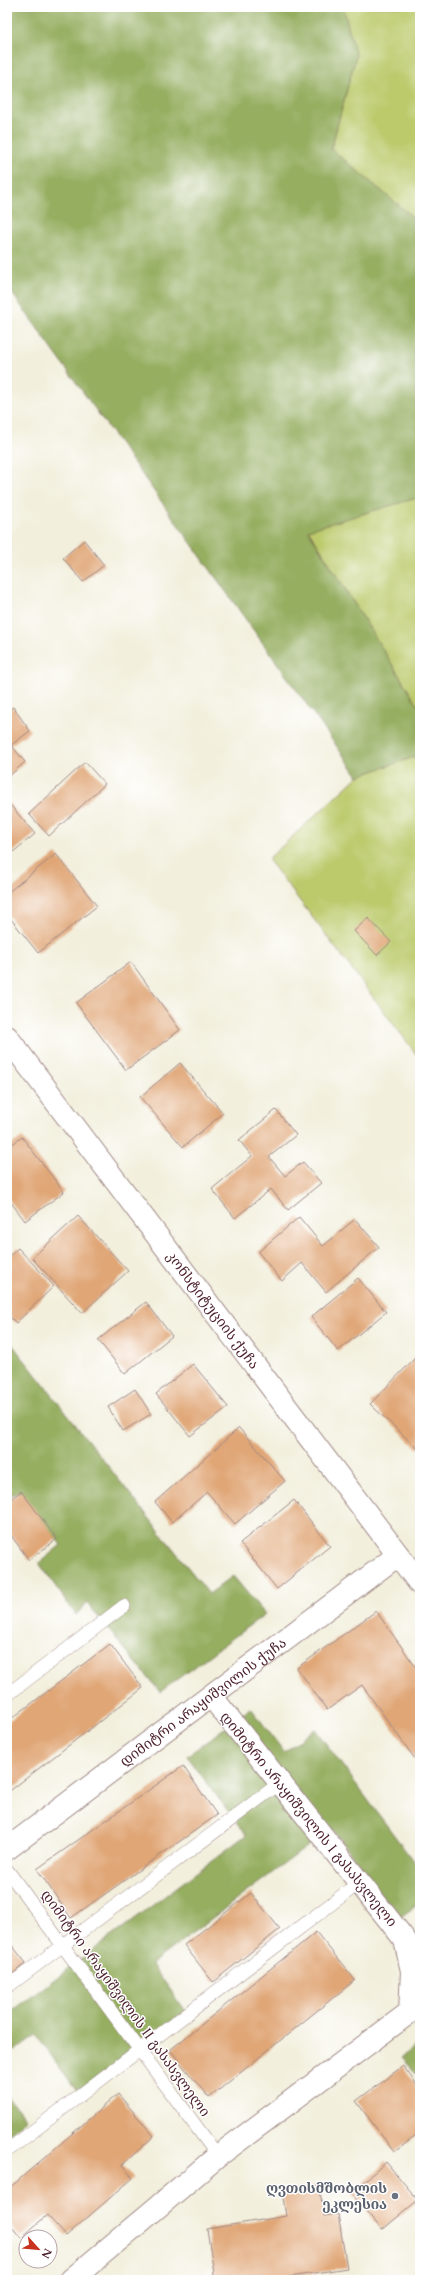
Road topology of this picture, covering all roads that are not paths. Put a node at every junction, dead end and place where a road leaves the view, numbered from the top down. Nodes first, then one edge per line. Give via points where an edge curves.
1 (7, 1037) edge
2 (398, 1555) junction
3 (420, 1584) edge
4 (124, 1606) dead end
5 (7, 1695) edge
6 (212, 1697) junction
7 (280, 1783) junction
8 (7, 1849) edge
9 (7, 1870) edge
10 (360, 1882) junction
11 (63, 1946) junction
12 (7, 1987) edge
13 (140, 2050) junction
14 (7, 2151) edge
15 (218, 2156) junction
16 (71, 2280) edge

1 - 2 street, კონსტიტუციის ქუჩა
2 - 3 street, კონსტიტუციის ქუჩა
2 - 6 street, დიმიტრი არაყიშვილის ქუჩა
4 - 5 lane
6 - 7 street, დიმიტრი არაყიშვილის I გასასვლელი
6 - 8 street, დიმიტრი არაყიშვილის ქუჩა
7 - 10 street, დიმიტრი არაყიშვილის I გასასვლელი
7 - 11 lane
9 - 11 lane, დიმიტრი არაყიშვილის II გასასვლელი
10 - 13 lane
10 - 15 street, დიმიტრი არაყიშვილის I გასასვლელი via 405,1940 412,1971 410,2012
11 - 12 lane
11 - 13 lane, დიმიტრი არაყიშვილის II გასასვლელი
13 - 14 lane
13 - 15 lane, დიმიტრი არაყიშვილის II გასასვლელი
15 - 16 street

